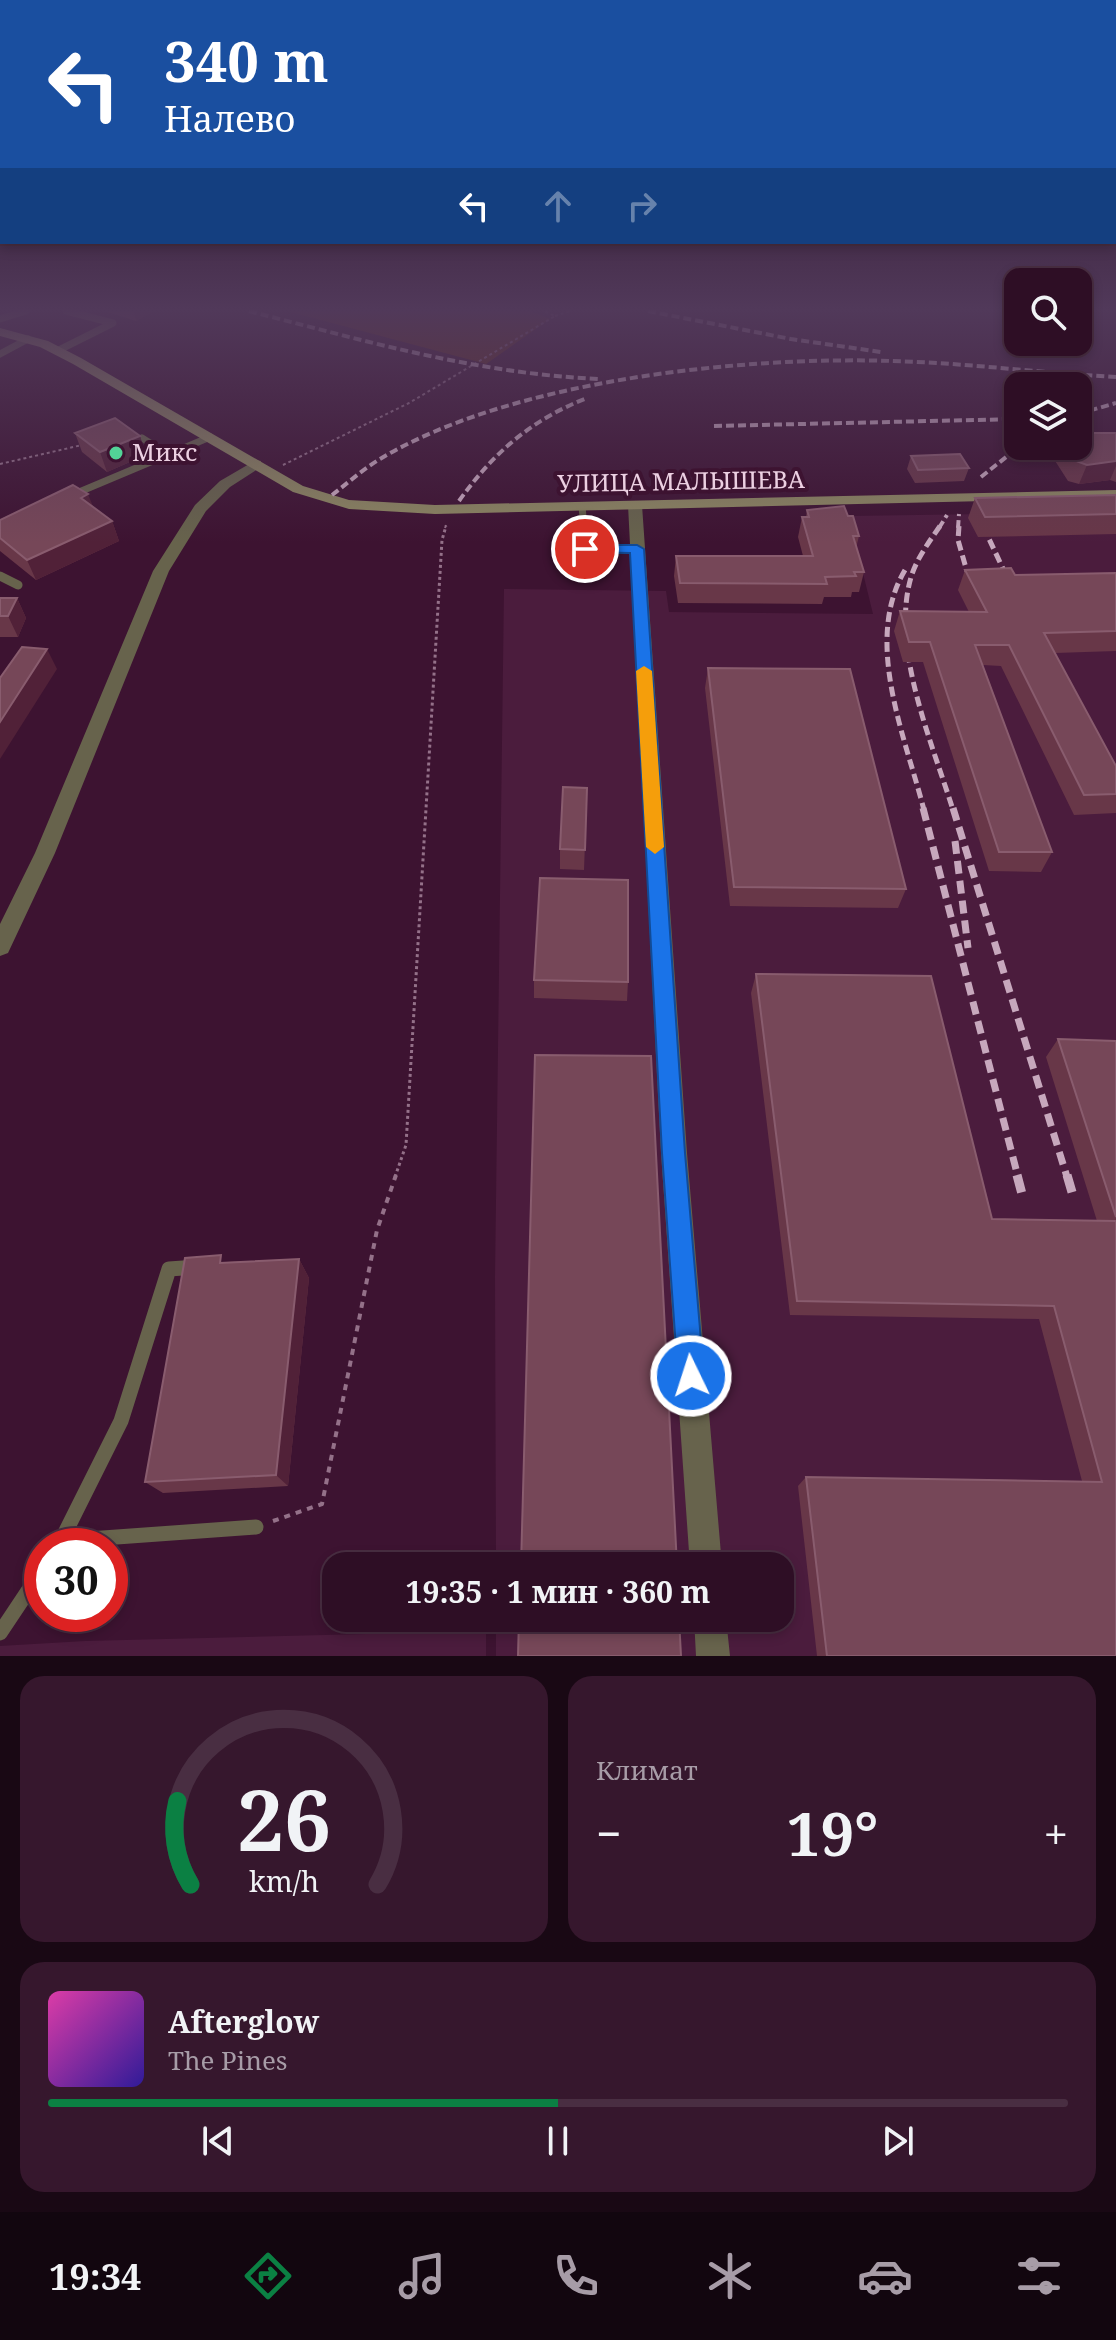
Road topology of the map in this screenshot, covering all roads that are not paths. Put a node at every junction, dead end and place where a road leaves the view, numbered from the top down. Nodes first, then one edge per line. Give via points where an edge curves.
1 (123, 388) edge
2 (210, 437) junction
3 (142, 438) edge
4 (167, 454) junction
5 (262, 468) junction
6 (1116, 494) edge
7 (57, 502) edge
8 (635, 505) junction
9 (582, 506) junction
10 (637, 549) junction
11 (0, 576) edge
12 (18, 585) dead end
13 (0, 947) edge
14 (214, 1265) edge
15 (256, 1527) road end
16 (67, 1528) edge
17 (128, 1538) edge
18 (705, 1552) edge
19 (24, 1597) edge
20 (711, 1632) edge
21 (0, 1633) edge
22 (713, 1656) edge

1 - 2 main road, УЛИЦА МАЛЫШЕВА
2 - 4 lane
2 - 5 main road, УЛИЦА МАЛЫШЕВА
3 - 4 lane
4 - 7 lane
5 - 9 main road, УЛИЦА МАЛЫШЕВА via 317,498 362,506
5 - 13 street via 225,484 200,508 161,571 45,853
6 - 8 main road, УЛИЦА МАЛЫШЕВА
8 - 9 main road, УЛИЦА МАЛЫШЕВА
8 - 10 street
9 - 10 lane via 585,549
10 - 18 street
11 - 12 lane
14 - 16 lane via 169,1269 121,1421
15 - 17 lane
19 - 21 lane
20 - 22 street

